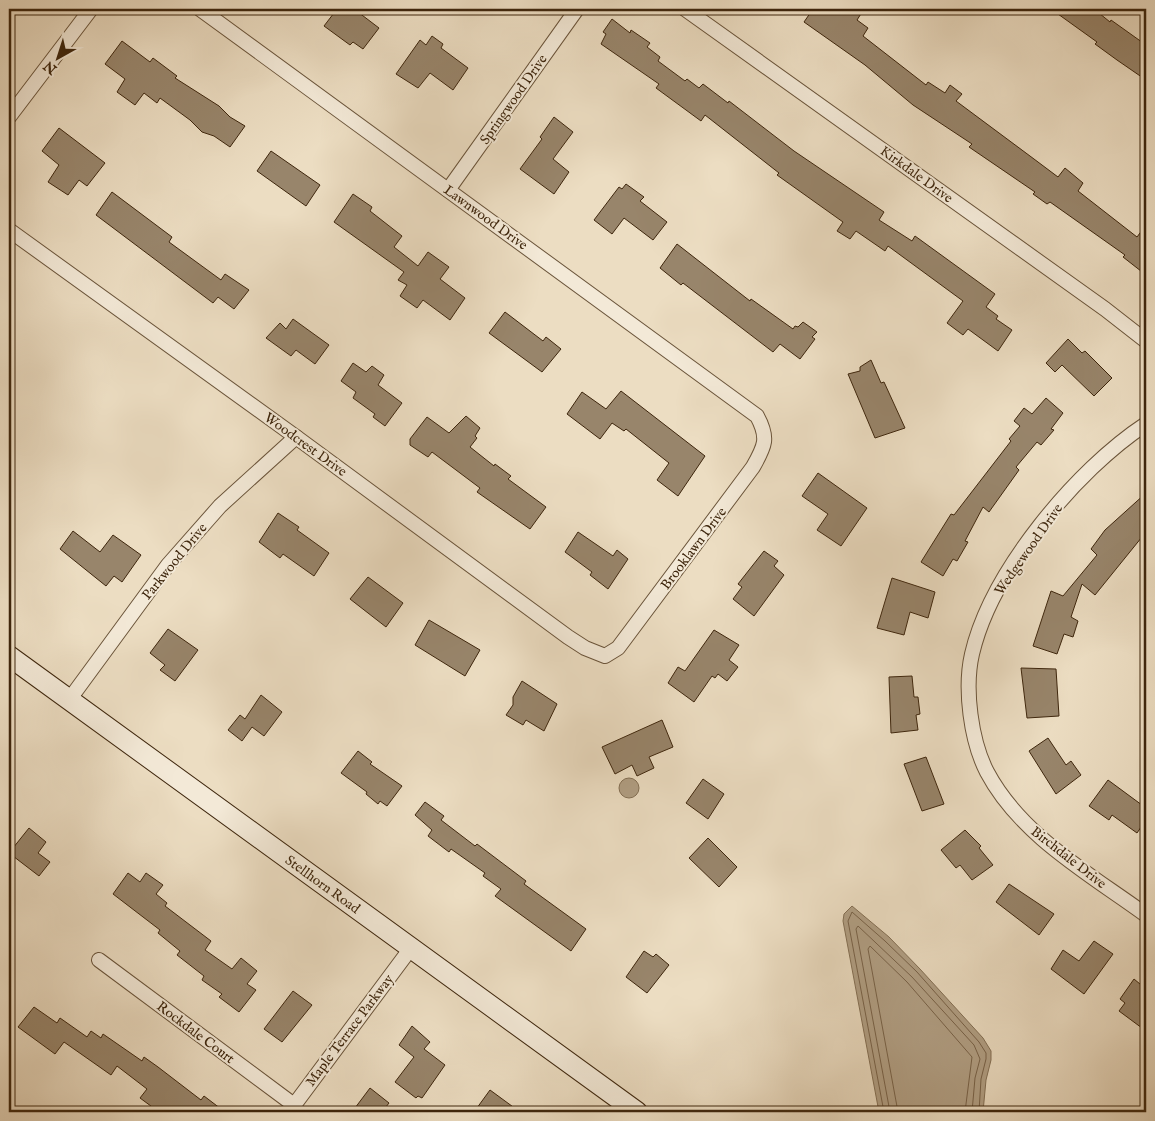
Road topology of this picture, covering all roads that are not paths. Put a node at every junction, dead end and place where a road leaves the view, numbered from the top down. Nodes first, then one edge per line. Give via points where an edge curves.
1 (91, 9) edge
2 (200, 9) edge
3 (577, 9) edge
4 (685, 9) edge
5 (9, 117) edge
6 (448, 190) junction
7 (9, 230) edge
8 (1146, 341) edge
9 (1146, 424) edge
10 (765, 431) joint
11 (296, 437) junction
12 (9, 656) edge
13 (605, 656) joint
14 (69, 700) junction
15 (974, 737) joint
16 (1146, 914) edge
17 (411, 948) junction
18 (99, 960) dead end
19 (291, 1109) edge
20 (637, 1112) edge

1 - 5 street
2 - 6 street, Lawnwood Drive
3 - 6 street, Springwood Drive
4 - 8 street, Kirkdale Drive
6 - 10 street, Lawnwood Drive via 746,406 757,416
7 - 11 street, Woodcrest Drive
9 - 15 street, Wedgewood Drive via 1110,451 1075,484 1033,535 1001,582 987,609 971,655 969,694
10 - 13 street, Brooklawn Drive via 764,448 753,467 618,648
11 - 13 street, Woodcrest Drive via 568,637
11 - 14 street, Parkwood Drive via 220,506 168,565
12 - 14 main road, Stellhorn Road
14 - 17 main road, Stellhorn Road
15 - 16 street, Birchdale Drive via 992,779 1007,802 1035,832
17 - 19 street, Maple Terrace Parkway
17 - 20 main road, Stellhorn Road
18 - 19 street, Rockdale Court

